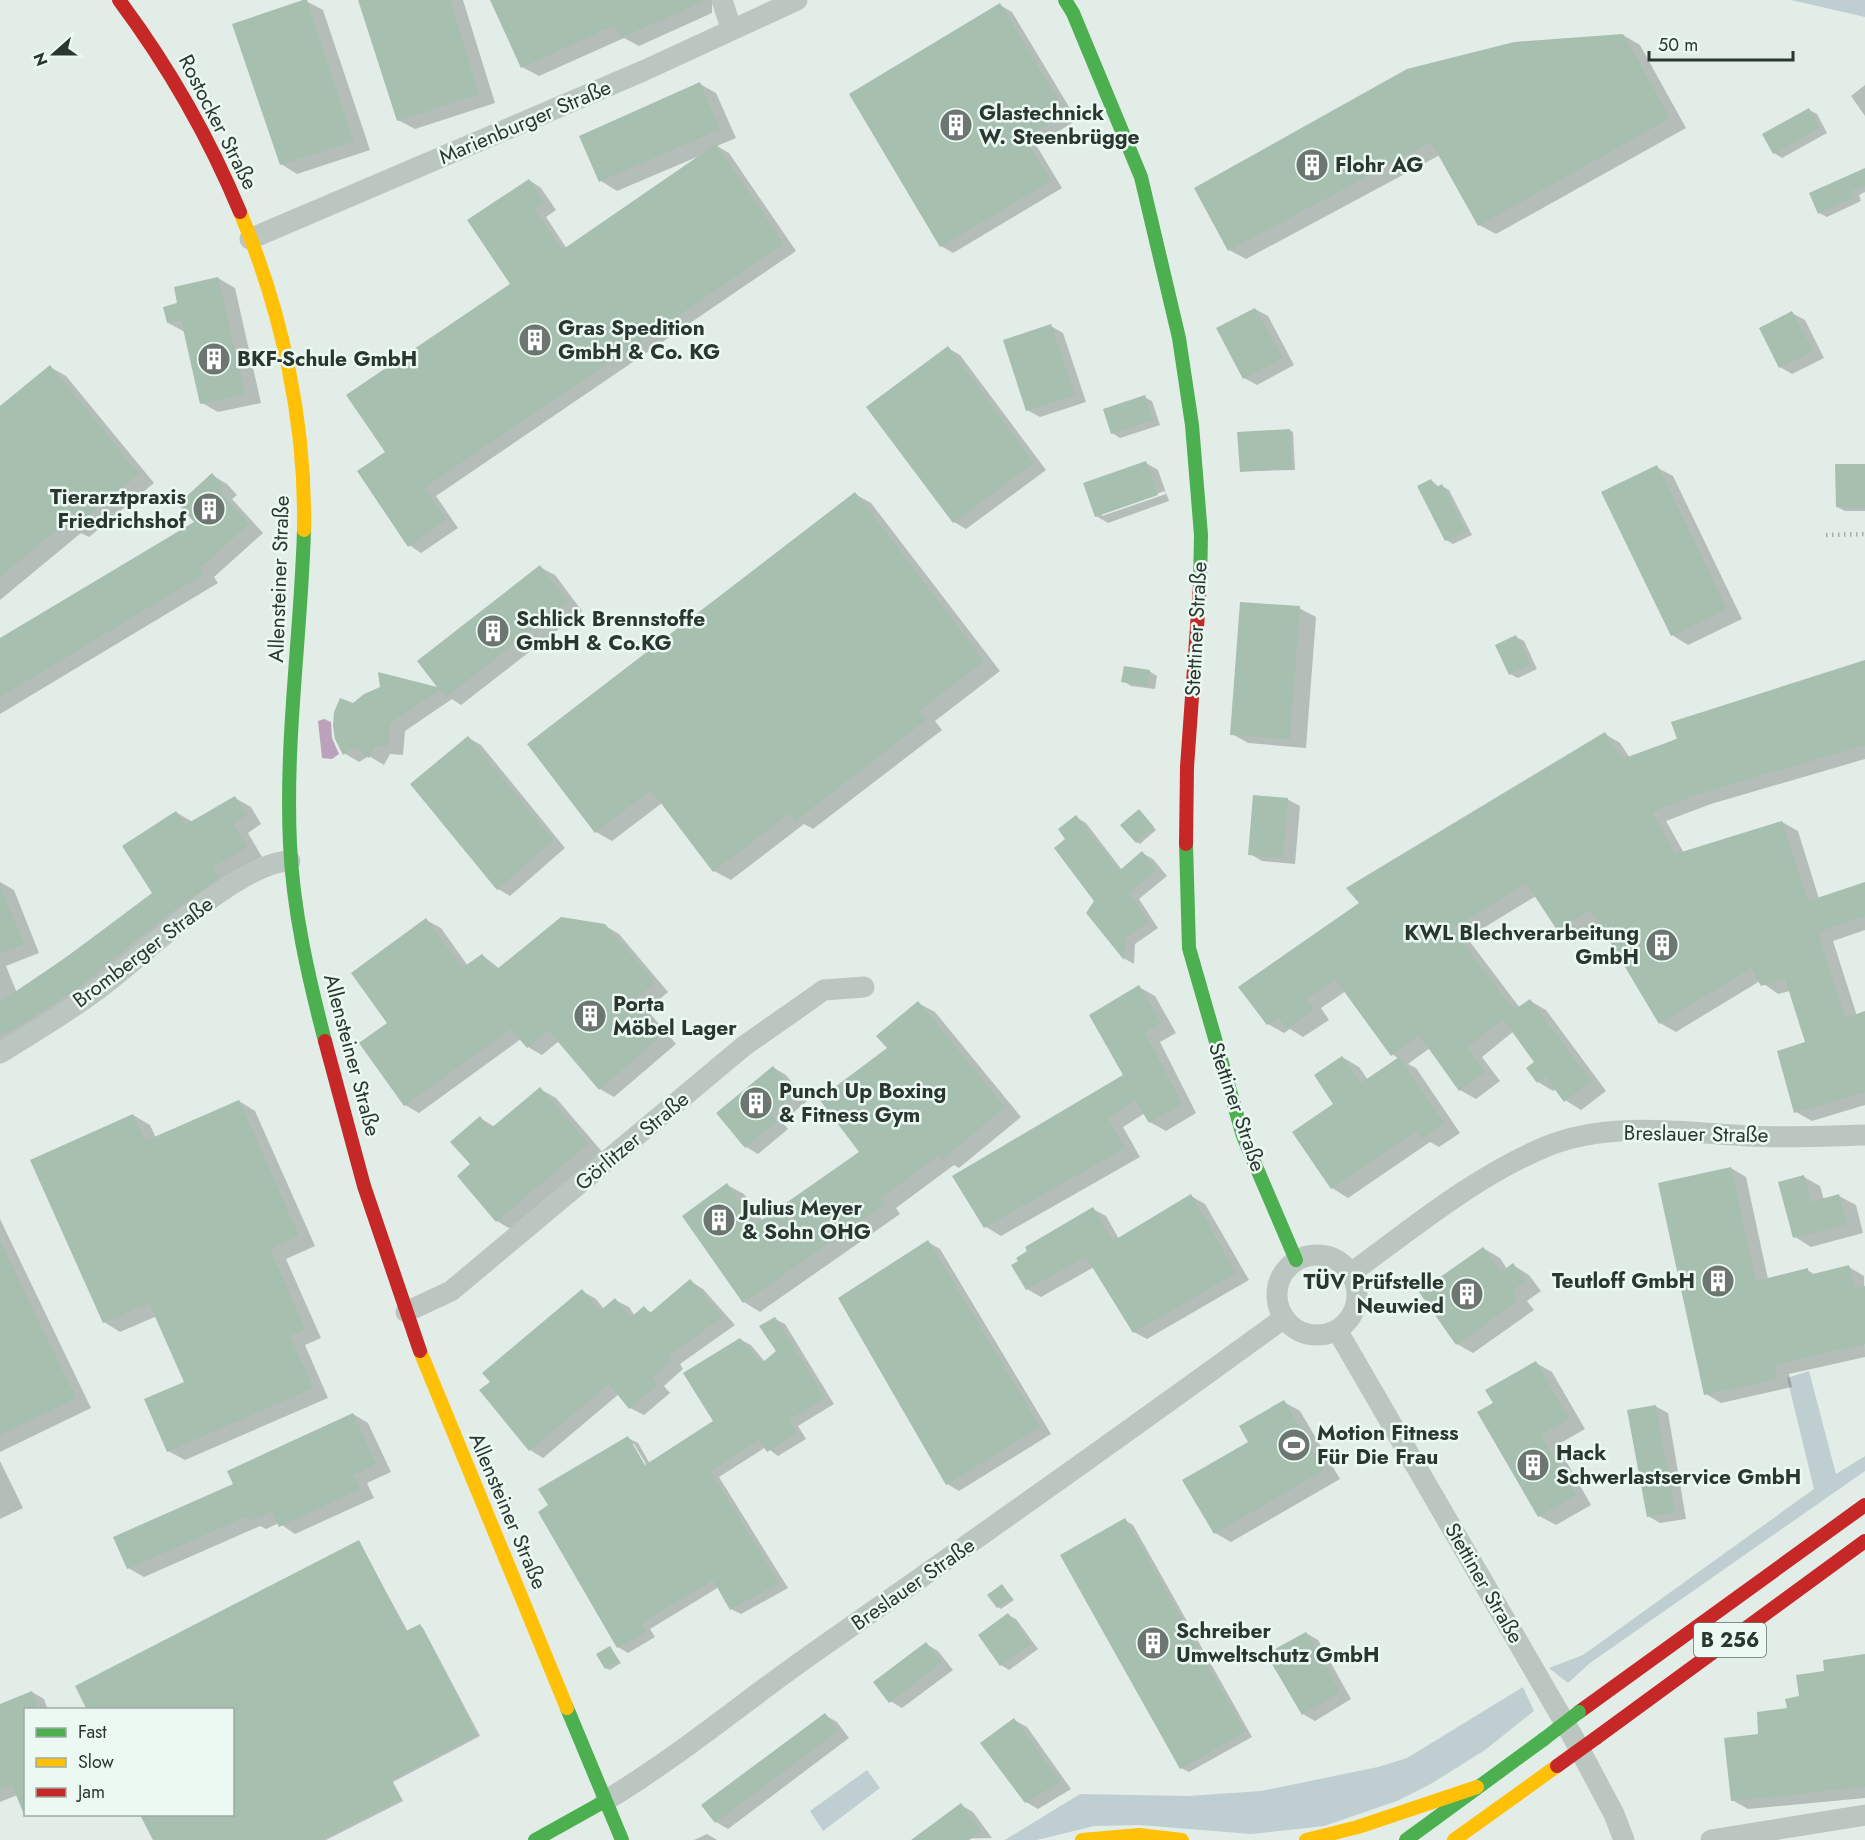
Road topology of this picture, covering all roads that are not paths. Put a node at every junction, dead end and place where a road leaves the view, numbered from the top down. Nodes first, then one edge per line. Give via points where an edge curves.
1 (119, 0) edge
2 (722, 0) edge
3 (797, 0) edge
4 (1065, 0) edge
5 (731, 28) junction
6 (250, 239) junction
7 (290, 861) junction
8 (864, 987) dead end
9 (0, 1053) edge
10 (1865, 1136) edge
11 (1296, 1260) junction
12 (1351, 1273) junction
13 (406, 1312) junction
14 (1284, 1318) junction
15 (1337, 1330) junction
16 (1865, 1505) edge
17 (1865, 1542) edge
18 (1477, 1787) junction
19 (605, 1801) junction
20 (1865, 1815) edge
21 (535, 1840) edge
22 (622, 1840) edge
23 (1082, 1840) edge
24 (1182, 1840) edge
25 (1306, 1840) edge
26 (1406, 1840) edge
27 (1454, 1840) edge
28 (1624, 1840) edge
29 (1711, 1840) edge

1 - 6 main road, Rostocker Straße via 154,46 193,110
2 - 5 street
3 - 5 street, Marienburger Straße
4 - 11 main road, Stettiner Straße via 1141,177 1179,338 1192,425 1201,535 1187,767 1185,874 1189,948 1243,1136
5 - 6 street, Marienburger Straße via 621,81
6 - 7 main road, Allensteiner Straße via 269,293 284,357 303,476 302,581 289,795
7 - 9 street, Bromberger Straße via 262,866 236,881 97,990
7 - 13 main road, Allensteiner Straße via 299,927 318,1013
8 - 13 street, Görlitzer Straße via 824,990 794,1009 744,1046 451,1292
10 - 12 street, Breslauer Straße via 1750,1136 1637,1129 1585,1136 1546,1147 1477,1182
11 - 12 street via 1320,1254
11 - 14 street via 1286,1269 1278,1287 1278,1307
12 - 15 street via 1357,1298 1350,1316
13 - 19 main road, Allensteiner Straße via 452,1434
14 - 15 street via 1302,1333 1314,1335
14 - 19 street, Breslauer Straße
15 - 28 street, Stettiner Straße via 1573,1737
16 - 18 main road, B 256, bridge
17 - 27 main road, B 256, bridge
18 - 25 main road
18 - 26 main road, B 256
19 - 21 main road, Breslauer Straße
19 - 22 main road, Allensteiner Straße
20 - 29 street
23 - 24 main road via 1139,1835

